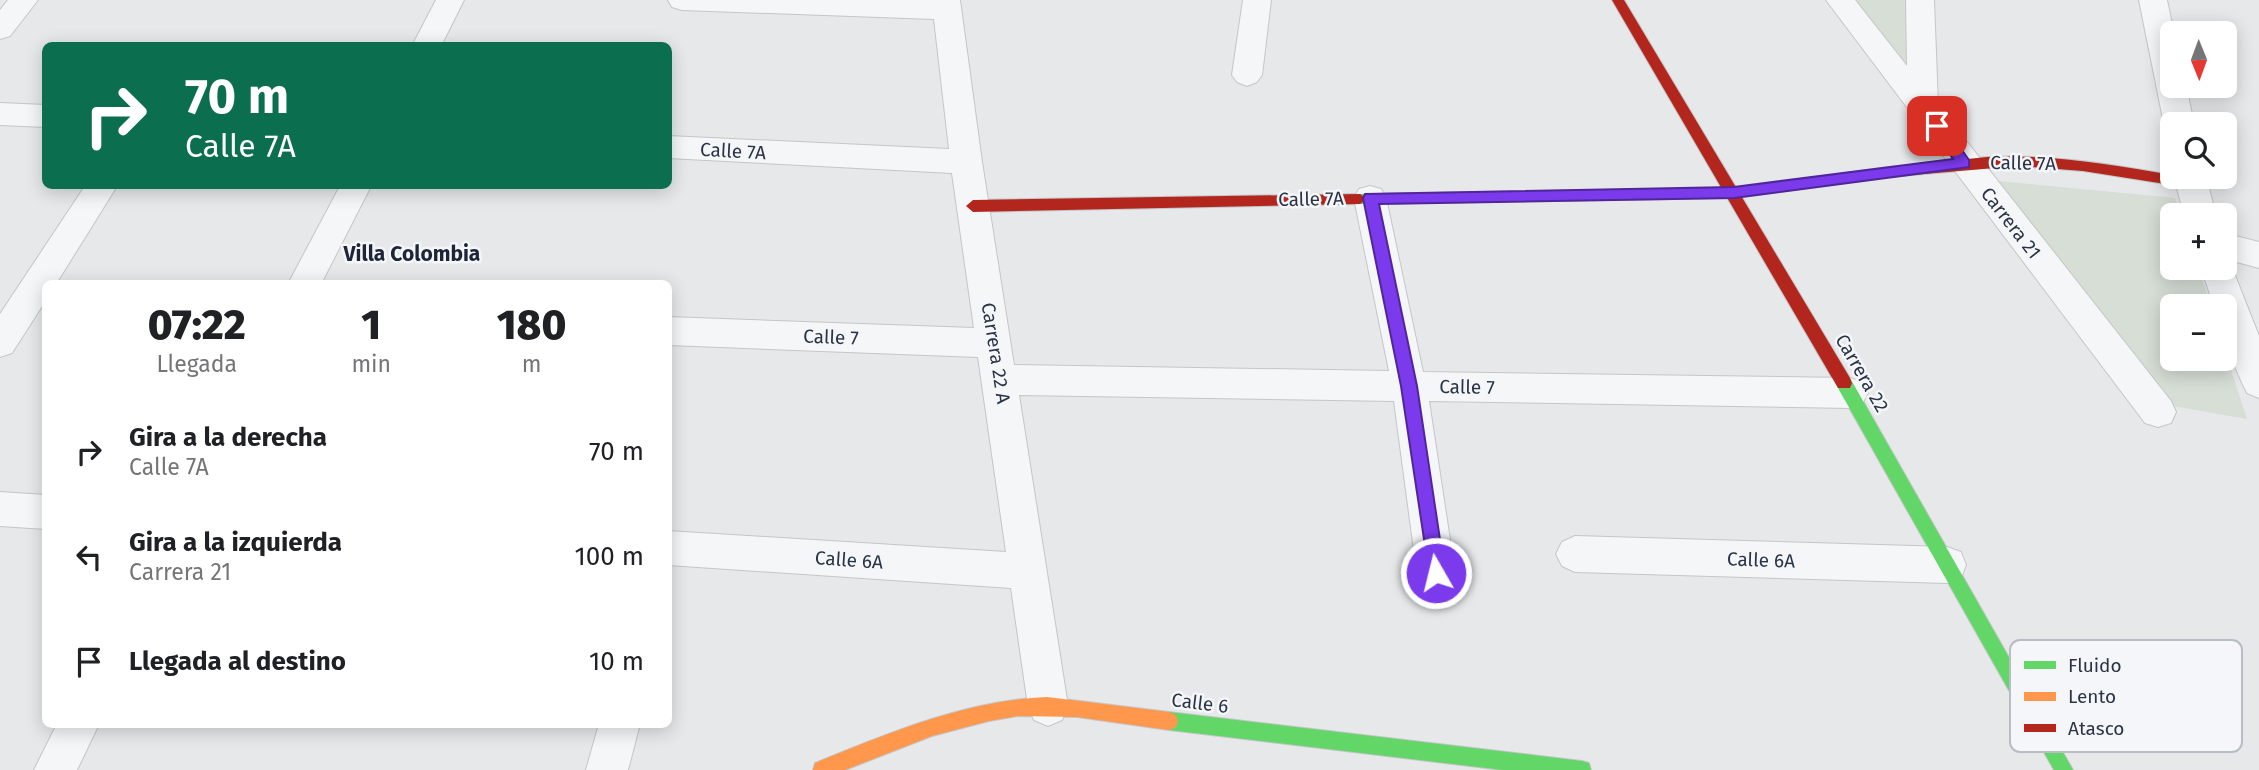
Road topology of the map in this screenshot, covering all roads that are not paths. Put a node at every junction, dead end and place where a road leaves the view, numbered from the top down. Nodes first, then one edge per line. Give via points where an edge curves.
1 (24, 0) edge
2 (450, 0) edge
3 (682, 0) edge
4 (1257, 0) edge
5 (1618, 0) edge
6 (1840, 0) edge
7 (1920, 0) edge
8 (2153, 0) edge
9 (947, 5) edge
10 (0, 29) edge
11 (428, 42) edge
12 (1247, 75) dead end
13 (1923, 107) junction
14 (2176, 112) edge
15 (0, 114) edge
16 (42, 116) edge
17 (672, 147) edge
18 (966, 162) junction
19 (1964, 163) junction
20 (2160, 176) edge
21 (99, 189) edge
22 (353, 189) edge
23 (1734, 193) junction
24 (1370, 198) junction
25 (972, 206) junction
26 (2237, 249) edge
27 (2259, 255) edge
28 (306, 280) edge
29 (2221, 280) edge
30 (15, 295) edge
31 (672, 331) edge
32 (0, 343) edge
33 (994, 343) junction
34 (1000, 380) junction
35 (2259, 383) edge
36 (1409, 386) junction
37 (1850, 393) junction
38 (2158, 412) dead end
39 (0, 509) edge
40 (42, 512) edge
41 (672, 548) edge
42 (1575, 554) dead end
43 (1947, 565) junction
44 (1030, 571) junction
45 (1436, 573) dead end
46 (2010, 675) edge
47 (1048, 706) junction
48 (77, 728) edge
49 (619, 728) edge
50 (2054, 752) edge
51 (1403, 759) edge
52 (55, 770) edge
53 (607, 770) edge
54 (822, 770) edge
55 (1582, 770) edge
56 (2064, 770) edge

1 - 10 street
2 - 11 street
3 - 9 street
4 - 12 street
5 - 23 street, Carrera 22
6 - 13 street, Carrera 21
7 - 13 street
8 - 14 street
9 - 18 street, Carrera 22 A
13 - 19 street, Carrera 21
15 - 16 street
17 - 18 street, Calle 7A
18 - 25 street, Carrera 22 A
19 - 20 street, Calle 7A via 2066,164
19 - 23 street, Calle 7A
19 - 38 street, Carrera 21
21 - 30 street
22 - 28 street
23 - 24 street, Calle 7A
23 - 37 street, Carrera 22
24 - 25 street, Calle 7A
24 - 36 street
25 - 33 street, Carrera 22 A
26 - 27 street
29 - 35 street
30 - 32 street
31 - 33 street, Calle 7
33 - 34 street, Carrera 22 A
34 - 36 street, Calle 7
34 - 44 street, Carrera 22 A
36 - 37 street, Calle 7
36 - 45 street
37 - 43 street, Carrera 22
39 - 40 street
41 - 44 street, Calle 6A
42 - 43 street, Calle 6A
43 - 46 street, Carrera 22
44 - 47 street, Carrera 22 A
47 - 51 street, Calle 6
47 - 54 street, Calle 6 via 978,713
48 - 52 street
49 - 53 street
50 - 56 street, Carrera 22
51 - 55 street, Calle 6

